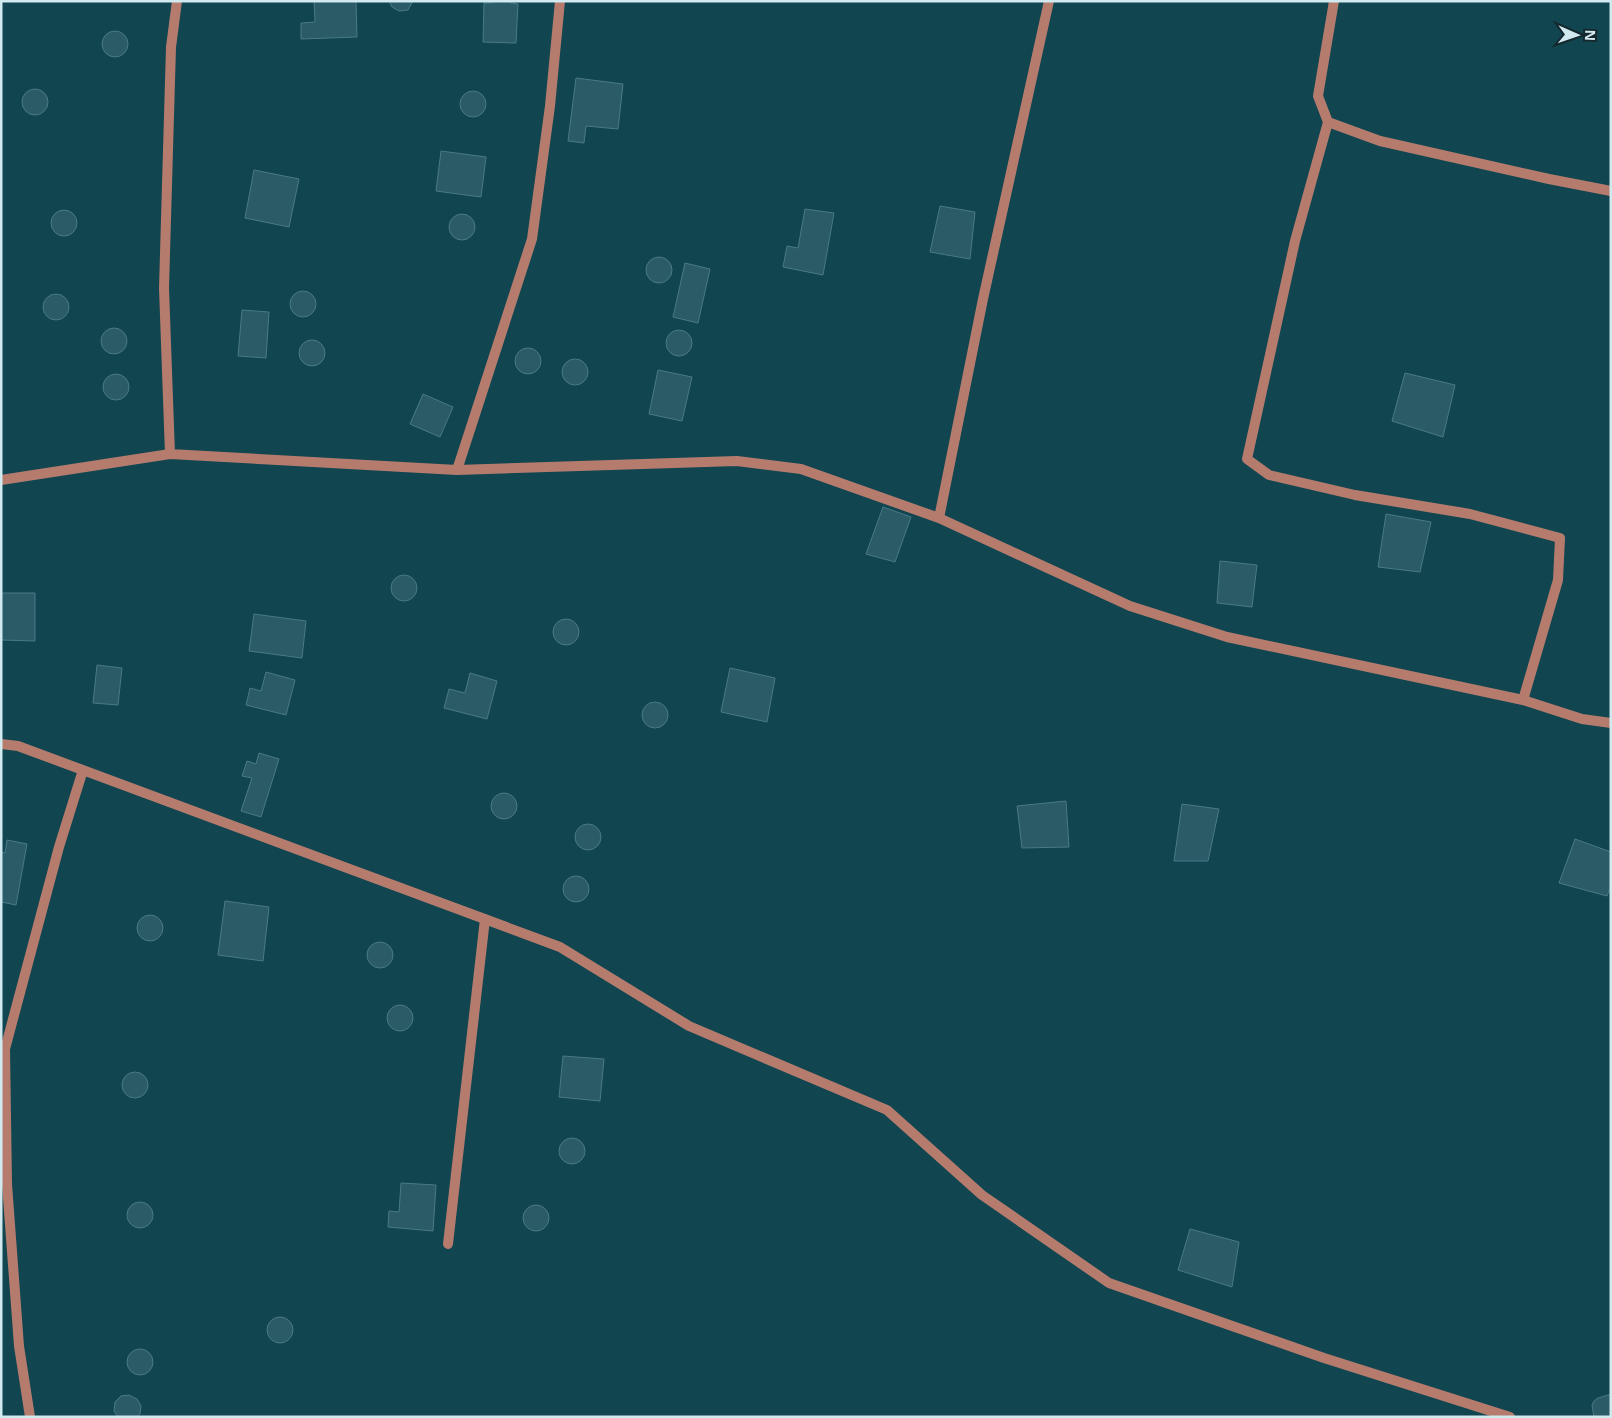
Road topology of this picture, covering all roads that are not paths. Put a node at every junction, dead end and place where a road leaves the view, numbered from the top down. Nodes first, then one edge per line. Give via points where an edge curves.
1 (177, 1) edge
2 (560, 1) edge
3 (1049, 1) edge
4 (1334, 1) edge
5 (1328, 122) junction
6 (1611, 191) edge
7 (170, 454) junction
8 (457, 470) junction
9 (1, 480) edge
10 (939, 518) junction
11 (1523, 700) junction
12 (1611, 722) edge
13 (1, 744) edge
14 (83, 770) junction
15 (485, 919) junction
16 (448, 1244) dead end
17 (30, 1417) edge
18 (1510, 1417) edge

1 - 7 street via 171,47 165,278
2 - 8 street via 532,239
3 - 10 street via 983,299
4 - 5 street via 1318,96
5 - 6 street via 1380,141
5 - 11 street via 1296,241 1247,459 1269,475 1355,495 1470,514 1560,538 1558,580
7 - 8 street
7 - 9 street
8 - 10 street via 736,461 801,469
10 - 11 street via 1130,606 1227,637
11 - 12 street via 1582,719
13 - 14 street via 18,746
14 - 15 street
14 - 17 street via 5,1049 6,1184 19,1346
15 - 16 street
15 - 18 street via 560,948 689,1026 887,1110 982,1195 1109,1283 1324,1358

